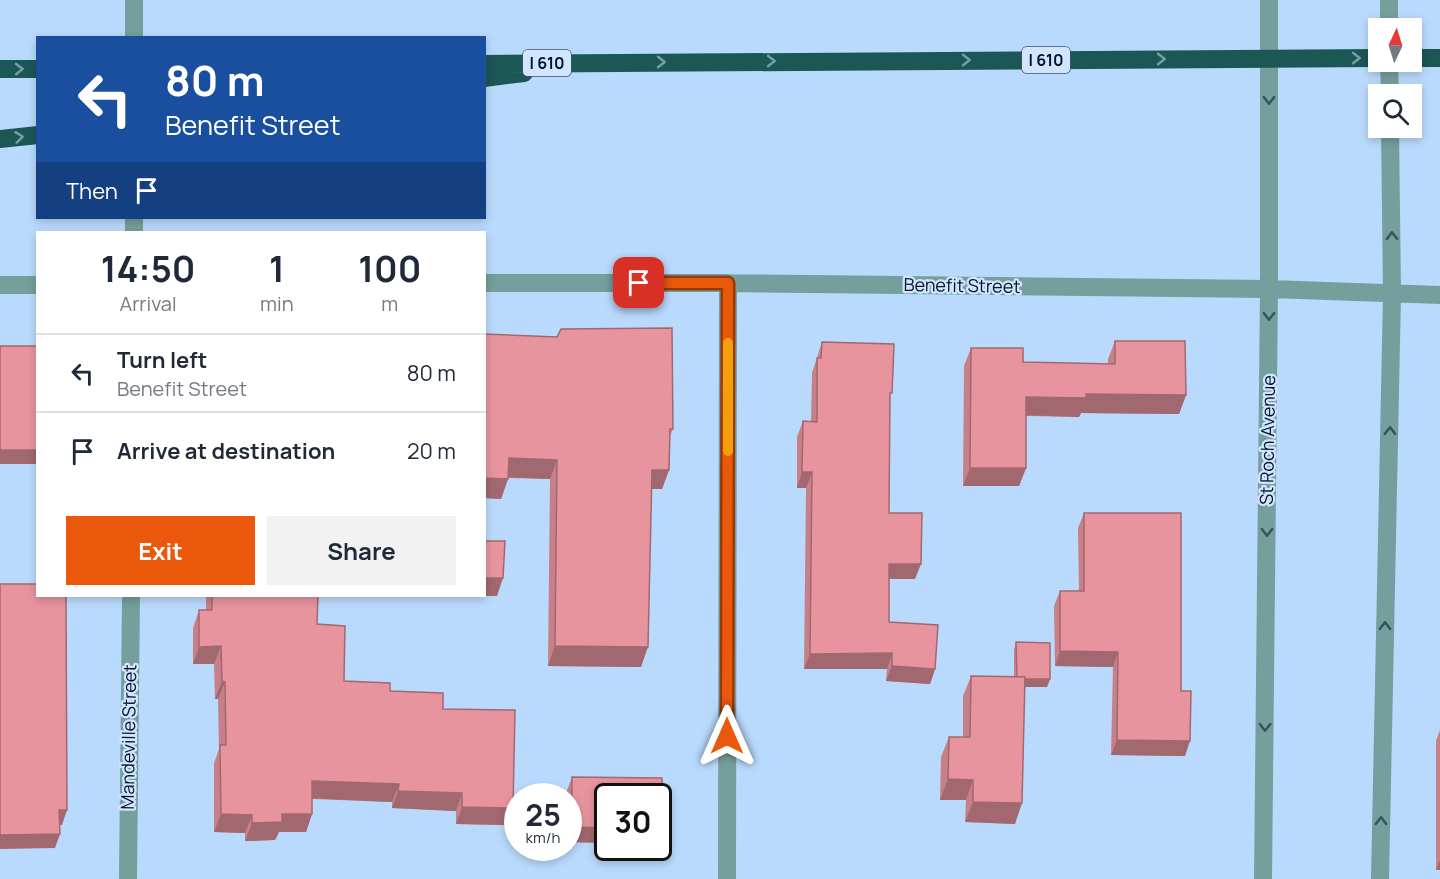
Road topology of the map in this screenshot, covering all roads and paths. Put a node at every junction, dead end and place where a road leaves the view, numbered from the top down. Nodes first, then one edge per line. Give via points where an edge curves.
1 (134, 0) edge
2 (1269, 0) edge
3 (1389, 0) edge
4 (1389, 18) edge
5 (134, 36) edge
6 (1368, 58) edge
7 (1422, 58) edge
8 (1440, 58) edge
9 (610, 62) junction
10 (486, 64) edge
11 (0, 69) edge
12 (36, 69) edge
13 (486, 78) edge
14 (36, 135) edge
15 (1390, 138) edge
16 (0, 139) edge
17 (486, 283) edge
18 (728, 283) junction
19 (0, 285) edge
20 (36, 285) edge
21 (1269, 290) junction
22 (1392, 294) junction
23 (1440, 295) edge
24 (131, 597) edge
25 (128, 879) edge
26 (727, 879) edge
27 (1263, 879) edge
28 (1380, 879) edge

1 - 5 street
2 -> 21 street, St Roch Avenue
3 - 4 street
9 -> 6 highway, I 610
7 - 8 highway
9 - 10 highway, I 610
9 - 13 highway
11 -> 12 highway
16 -> 14 highway
22 -> 15 street
17 - 18 street, Benefit Street
18 - 21 street, Benefit Street
18 - 26 street
19 - 20 street
21 - 22 street, Benefit Street
21 -> 27 street, St Roch Avenue
22 - 23 street, Benefit Street
28 -> 22 street
24 - 25 street, Mandeville Street

